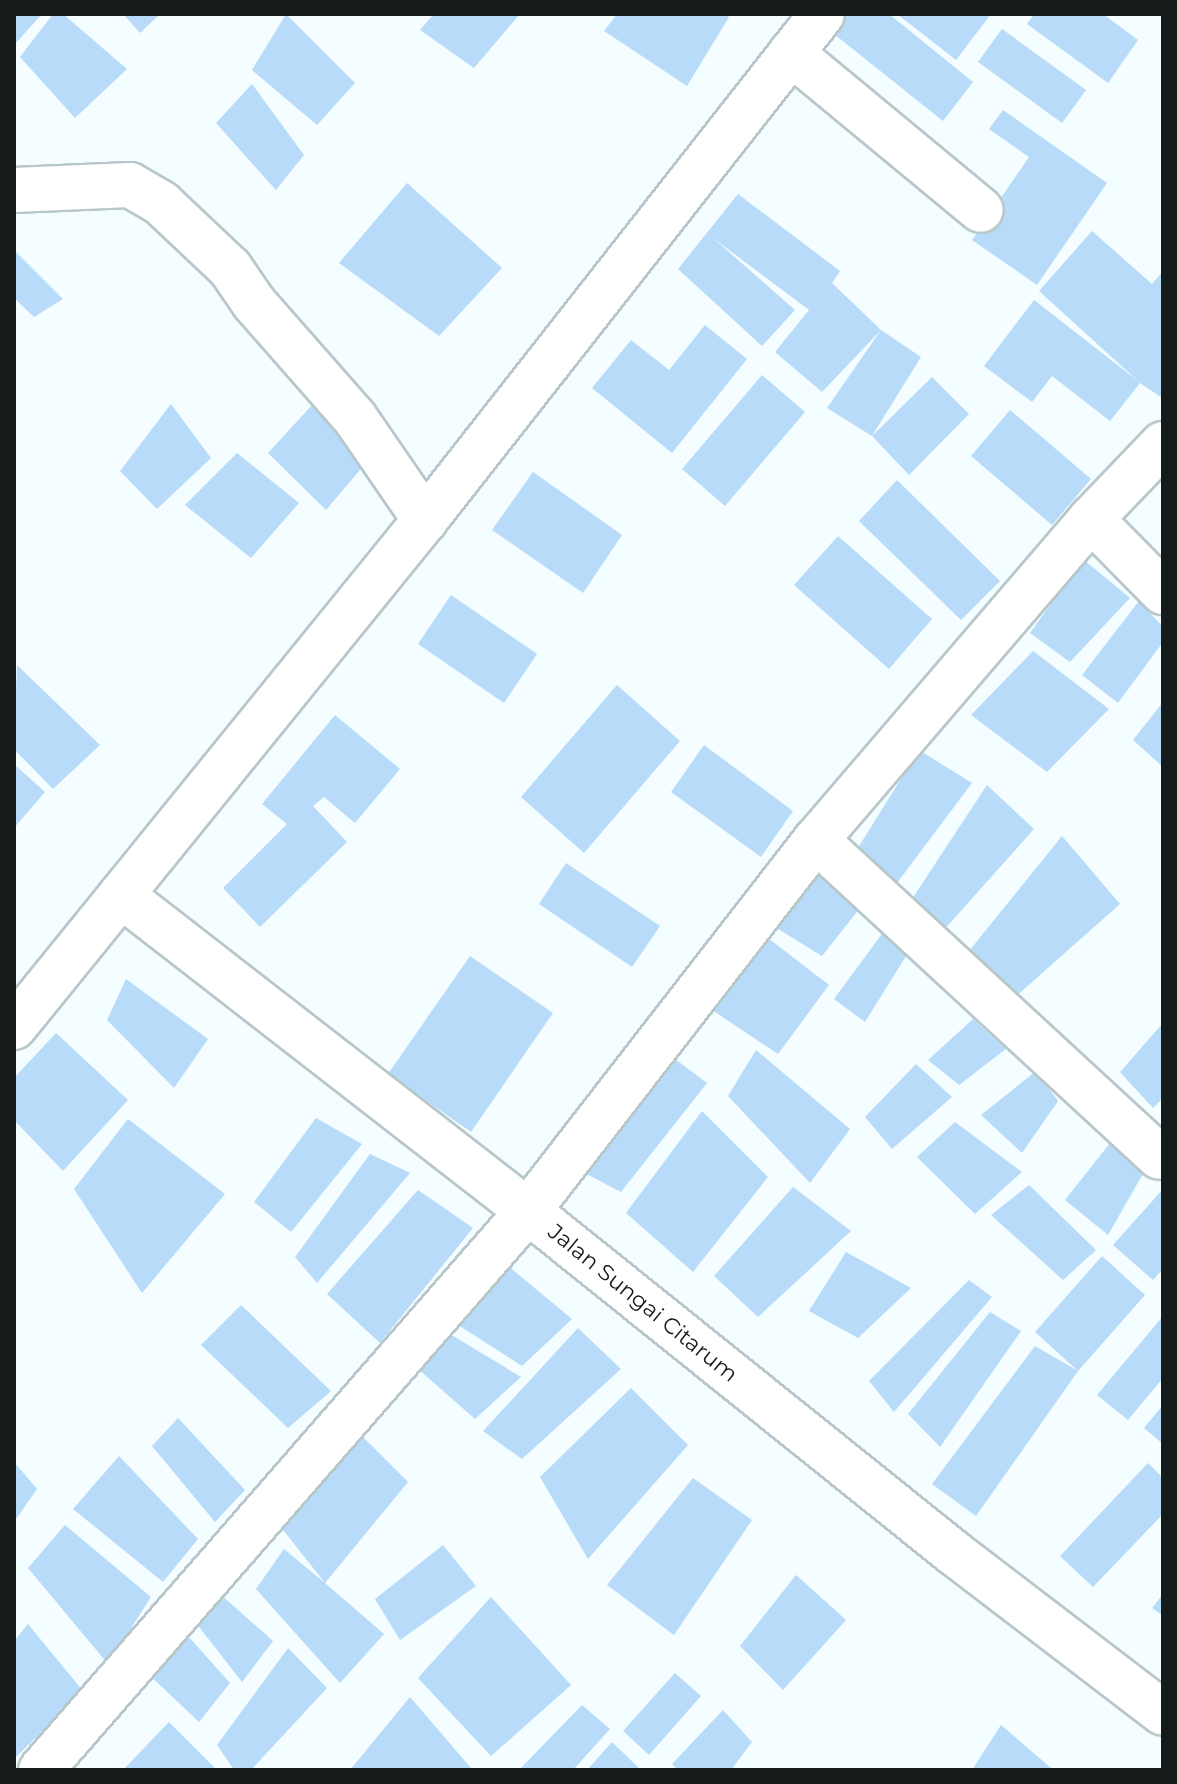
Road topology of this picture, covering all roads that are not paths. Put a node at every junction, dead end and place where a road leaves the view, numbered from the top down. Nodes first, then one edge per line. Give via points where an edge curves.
1 (822, 14) edge
2 (791, 53) junction
3 (14, 190) edge
4 (981, 210) dead end
5 (1163, 444) edge
6 (1091, 519) junction
7 (425, 520) junction
8 (1163, 592) edge
9 (816, 840) junction
10 (121, 895) junction
11 (14, 1027) edge
12 (1159, 1157) dead end
13 (528, 1211) junction
14 (1163, 1713) edge
15 (41, 1770) edge

1 - 2 street
2 - 4 street
2 - 7 street
3 - 7 street via 130,185 161,203 230,268 355,418
5 - 6 street
6 - 8 street
6 - 9 street
7 - 10 street
9 - 12 street
9 - 13 street
10 - 11 street
10 - 13 street, Jalan Sungai Citarum
13 - 14 street, Jalan Sungai Citarum via 954,1553
13 - 15 street

